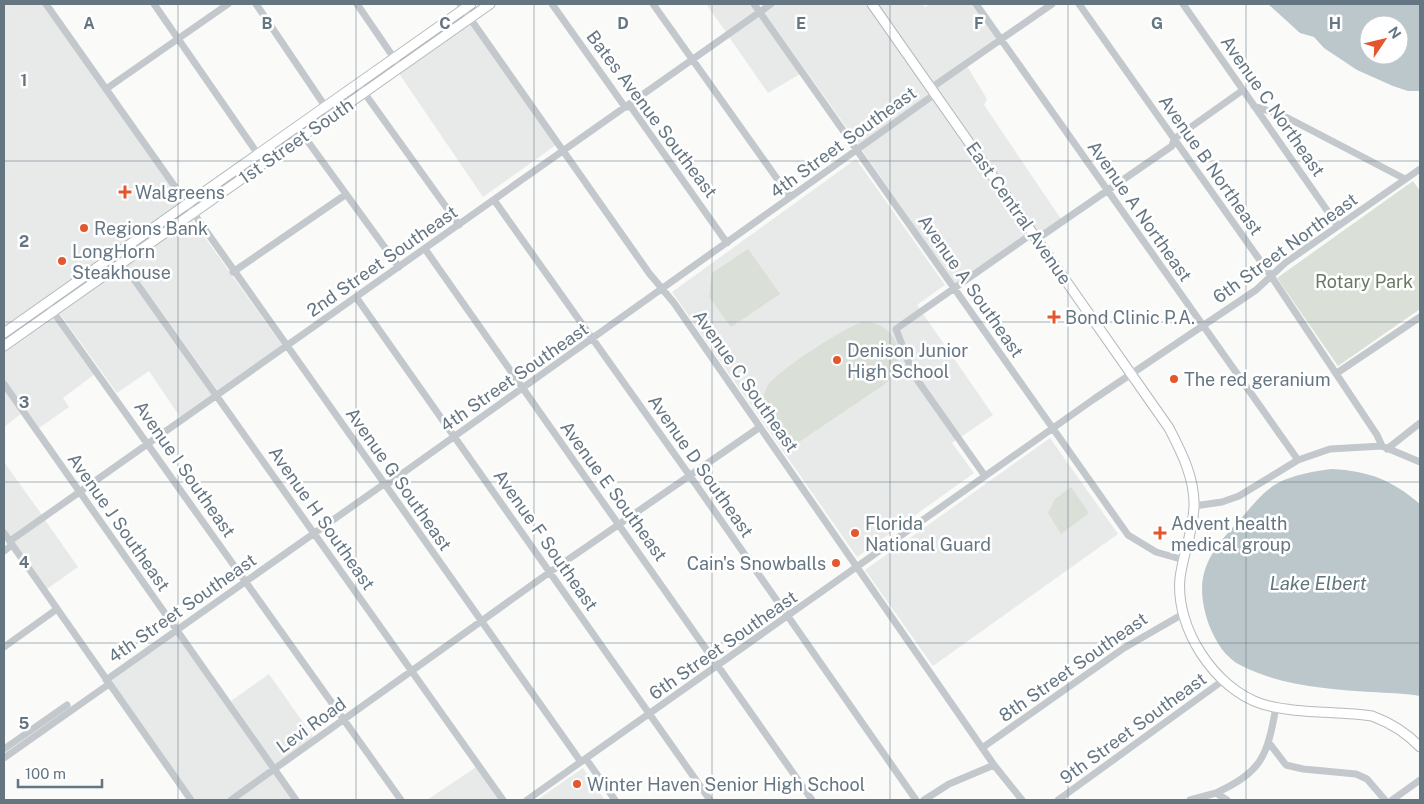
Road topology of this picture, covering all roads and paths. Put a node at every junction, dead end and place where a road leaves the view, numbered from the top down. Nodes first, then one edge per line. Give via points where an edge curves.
1 (46, 4) edge
2 (154, 4) edge
3 (228, 4) edge
4 (256, 4) edge
5 (357, 4) edge
6 (490, 4) edge
7 (552, 4) edge
8 (653, 4) edge
9 (754, 4) edge
10 (771, 4) edge
11 (872, 4) edge
12 (976, 4) edge
13 (1052, 4) edge
14 (1079, 4) edge
15 (1182, 4) edge
16 (465, 5) edge
17 (760, 12) junction
18 (470, 18) junction
19 (178, 39) junction
20 (1001, 39) junction
21 (394, 57) junction
22 (692, 59) junction
23 (400, 67) junction
24 (358, 84) junction
25 (106, 90) junction
26 (1243, 90) junction
27 (933, 91) junction
28 (364, 92) junction
29 (325, 106) junction
30 (1254, 106) junction
31 (625, 107) junction
32 (332, 115) junction
33 (297, 126) junction
34 (303, 135) junction
35 (1174, 139) junction
36 (858, 150) junction
37 (564, 151) junction
38 (257, 154) junction
39 (264, 163) junction
40 (1420, 170) edge
41 (1405, 179) junction
42 (1107, 190) junction
43 (344, 195) junction
44 (790, 197) junction
45 (494, 200) junction
46 (186, 204) junction
47 (192, 213) junction
48 (460, 225) junction
49 (1338, 226) junction
50 (1035, 236) junction
51 (727, 242) junction
52 (425, 249) junction
53 (116, 254) junction
54 (123, 263) junction
55 (399, 267) junction
56 (233, 272) junction
57 (1271, 276) junction
58 (954, 288) junction
59 (662, 290) junction
60 (356, 297) junction
61 (47, 303) junction
62 (54, 310) junction
63 (1420, 317) edge
64 (1203, 327) junction
65 (4, 331) edge
66 (593, 339) junction
67 (4, 346) edge
68 (286, 346) junction
69 (1131, 373) junction
70 (1337, 373) junction
71 (4, 384) edge
72 (524, 389) junction
73 (217, 395) junction
74 (1420, 423) edge
75 (760, 427) junction
76 (1052, 428) junction
77 (455, 437) junction
78 (148, 443) junction
79 (1384, 447) junction
80 (1298, 460) junction
81 (1420, 462) edge
82 (690, 476) junction
83 (985, 476) junction
84 (384, 484) junction
85 (79, 492) junction
86 (1194, 506) junction
87 (620, 524) junction
88 (4, 533) edge
89 (314, 533) junction
90 (11, 543) junction
91 (4, 551) edge
92 (1184, 560) junction
93 (857, 569) junction
94 (550, 572) junction
95 (246, 581) junction
96 (57, 609) junction
97 (1183, 614) junction
98 (788, 618) junction
99 (482, 621) junction
100 (177, 630) junction
101 (4, 646) edge
102 (719, 666) junction
103 (410, 673) junction
104 (1224, 680) junction
105 (108, 682) junction
106 (67, 705) dead end
107 (1276, 707) junction
108 (650, 714) junction
109 (344, 719) junction
110 (1270, 744) junction
111 (1420, 747) edge
112 (982, 748) junction
113 (4, 749) edge
114 (4, 758) edge
115 (584, 760) junction
116 (994, 765) junction
117 (275, 769) junction
118 (1420, 780) edge
119 (1216, 793) junction
120 (191, 800) edge
121 (231, 800) edge
122 (296, 800) edge
123 (401, 800) edge
124 (504, 800) edge
125 (527, 800) edge
126 (616, 800) edge
127 (710, 800) edge
128 (812, 800) edge
129 (916, 800) edge
130 (924, 800) edge
131 (1022, 800) edge
132 (1058, 800) edge
133 (1190, 800) edge
134 (1227, 800) edge
135 (1385, 800) edge
136 (1392, 800) edge

1 - 25 street, Avenue G Southeast
2 - 19 street
3 - 19 street
4 - 29 street
5 - 21 street
6 - 18 main road, 1st Street South
7 - 31 street, Bates Avenue Southeast
8 - 22 street
9 - 17 street, Avenue A Southeast
10 - 17 street, 2nd Street Southeast
11 - 27 main road, East Central Avenue
12 - 20 street, Avenue A Northeast
13 - 20 street, 4th Street Southeast
14 - 35 street, Avenue B Northeast
15 - 26 street, Avenue C Northeast
16 - 18 street, Avenue C Southeast
16 - 21 main road, 1st Street South
17 - 22 street, 2nd Street Southeast
17 - 36 street, Avenue A Southeast
18 - 23 main road, 1st Street South
18 - 37 street, Avenue C Southeast
19 - 25 street
19 - 38 street
20 - 27 street, 4th Street Southeast
20 - 42 street, Avenue A Northeast
21 - 23 street
21 - 24 main road, 1st Street South
22 - 31 street, 2nd Street Southeast
22 - 44 street
23 - 28 main road, 1st Street South
24 - 28 street
24 - 29 main road, 1st Street South
25 - 46 street, Avenue G Southeast
26 - 30 street, Avenue C Northeast
26 - 35 street
27 - 36 street, 4th Street Southeast
27 - 50 main road, East Central Avenue
28 - 32 main road, 1st Street South
28 - 48 street
29 - 32 street
29 - 33 main road, 1st Street South
30 - 41 street via 1284,116
30 - 49 street, Avenue C Northeast
31 - 37 street, 2nd Street Southeast
31 - 51 street, Bates Avenue Southeast via 631,107
32 - 34 main road, 1st Street South
33 - 34 street
33 - 38 main road, 1st Street South
34 - 39 main road, 1st Street South
34 - 43 street
35 - 42 street via 1172,146
35 - 57 street, Avenue B Northeast
36 - 44 street, 4th Street Southeast
36 - 58 street, Avenue A Southeast
37 - 45 street, 2nd Street Southeast
37 - 59 street, Avenue C Southeast
38 - 39 street
38 - 46 main road, 1st Street South
39 - 47 main road, 1st Street South
40 - 41 street, 6th Street Northeast
41 - 49 street, 6th Street Northeast
42 - 50 street
42 - 64 street, Avenue A Northeast
43 - 55 street
43 - 56 street
44 - 51 street, 4th Street Southeast
45 - 48 street, 2nd Street Southeast
45 - 66 street, Avenue D Southeast
46 - 47 street, Avenue G Southeast
46 - 53 main road, 1st Street South
47 - 54 main road, 1st Street South
47 - 56 street, Avenue G Southeast
48 - 52 street, 2nd Street Southeast
49 - 57 street, 6th Street Northeast via 1285,262
50 - 58 street
50 - 69 main road, East Central Avenue
51 - 59 street, 4th Street Southeast
52 - 55 street, 2nd Street Southeast
52 - 72 street, Avenue E Southeast
53 - 54 street, Avenue H Southeast
53 - 61 main road, 1st Street South
54 - 62 main road, 1st Street South
54 - 73 street, Avenue H Southeast
55 - 60 street, 2nd Street Southeast
56 - 68 street, Avenue G Southeast
57 - 64 street, 6th Street Northeast
57 - 70 street, Avenue B Northeast
58 - 76 street, Avenue A Southeast
58 - 83 street via 896,330 911,371
59 - 66 street, 4th Street Southeast
59 - 75 street, Avenue C Southeast
60 - 68 street, 2nd Street Southeast
60 - 77 street, Avenue F Southeast
61 - 62 street, Avenue I Southeast
61 - 65 main road, 1st Street South
62 - 67 main road, 1st Street South
62 - 78 street, Avenue I Southeast
63 - 70 street
64 - 69 street, 6th Street Northeast
64 - 80 street, Avenue A Northeast
66 - 72 street, 4th Street Southeast
66 - 82 street, Avenue D Southeast
68 - 73 street, 2nd Street Southeast
68 - 84 street, Avenue G Southeast
69 - 76 street, 6th Street Southeast
69 - 86 main road, East Central Avenue via 1169,428 1180,450 1190,479
70 - 79 street, Avenue B Northeast
71 - 85 street, Avenue J Southeast
72 - 77 street, 4th Street Southeast
72 - 87 street, Avenue E Southeast
73 - 78 street, 2nd Street Southeast
73 - 89 street, Avenue H Southeast
74 - 79 street
75 - 82 street, Levi Road
75 - 93 street, Avenue C Southeast
76 - 83 street, 6th Street Southeast
76 - 92 street, Avenue A Southeast via 1128,535 1156,552
77 - 84 street, 4th Street Southeast via 390,484
77 - 94 street, Avenue F Southeast
78 - 85 street, 2nd Street Southeast
78 - 95 street, Avenue I Southeast
79 - 80 street via 1340,448
79 - 81 street
80 - 86 street via 1239,496
82 - 87 street, Levi Road
82 - 98 street, Avenue D Southeast
83 - 93 street, 6th Street Southeast
84 - 89 street, 4th Street Southeast
84 - 99 street, Avenue G Southeast
85 - 90 street, 2nd Street Southeast
85 - 100 street, Avenue J Southeast
86 - 92 main road, East Central Avenue
87 - 94 street, Levi Road
87 - 102 street, Avenue E Southeast
88 - 90 street
89 - 95 street, 4th Street Southeast
89 - 103 street, Avenue H Southeast
90 - 91 street, 2nd Street Southeast
90 - 96 street
92 - 97 main road, East Central Avenue via 1180,589
93 - 98 street, 6th Street Southeast
93 - 112 street, Avenue C Southeast
94 - 99 street, Levi Road
94 - 108 street, Avenue F Southeast
95 - 100 street, 4th Street Southeast
95 - 109 street, Avenue I Southeast
96 - 101 street
96 - 105 street
97 - 104 main road, East Central Avenue via 1201,654
97 - 112 street, 8th Street Southeast via 1124,648
98 - 102 street, 6th Street Southeast
98 - 129 street, Avenue D Southeast
99 - 103 street, Levi Road
99 - 115 street, Avenue G Southeast
100 - 105 street, 4th Street Southeast
100 - 117 street, Avenue J Southeast
102 - 108 street, 6th Street Southeast
102 - 128 street, Avenue E Southeast
103 - 109 street, Levi Road
103 - 124 street, Avenue H Southeast
104 - 107 main road, East Central Avenue via 1253,700
104 - 132 street, 9th Street Southeast
105 - 114 street, 4th Street Southeast
105 - 120 street
106 - 113 street
107 - 110 street
107 - 111 main road, East Central Avenue via 1372,716 1387,721
108 - 115 street, 6th Street Southeast
108 - 127 street, Avenue F Southeast
109 - 117 street, Levi Road
109 - 123 street, Avenue I Southeast
110 - 119 street via 1261,763 1253,771
110 - 135 street via 1286,765 1356,774 1367,779
112 - 116 street, Avenue C Southeast
115 - 125 street, 6th Street Southeast
115 - 126 street, Avenue G Southeast
116 - 130 street via 949,784
116 - 131 street, Avenue C Southeast
117 - 121 street, Levi Road
117 - 122 street, Avenue J Southeast
118 - 136 street
119 - 133 street
119 - 134 street

